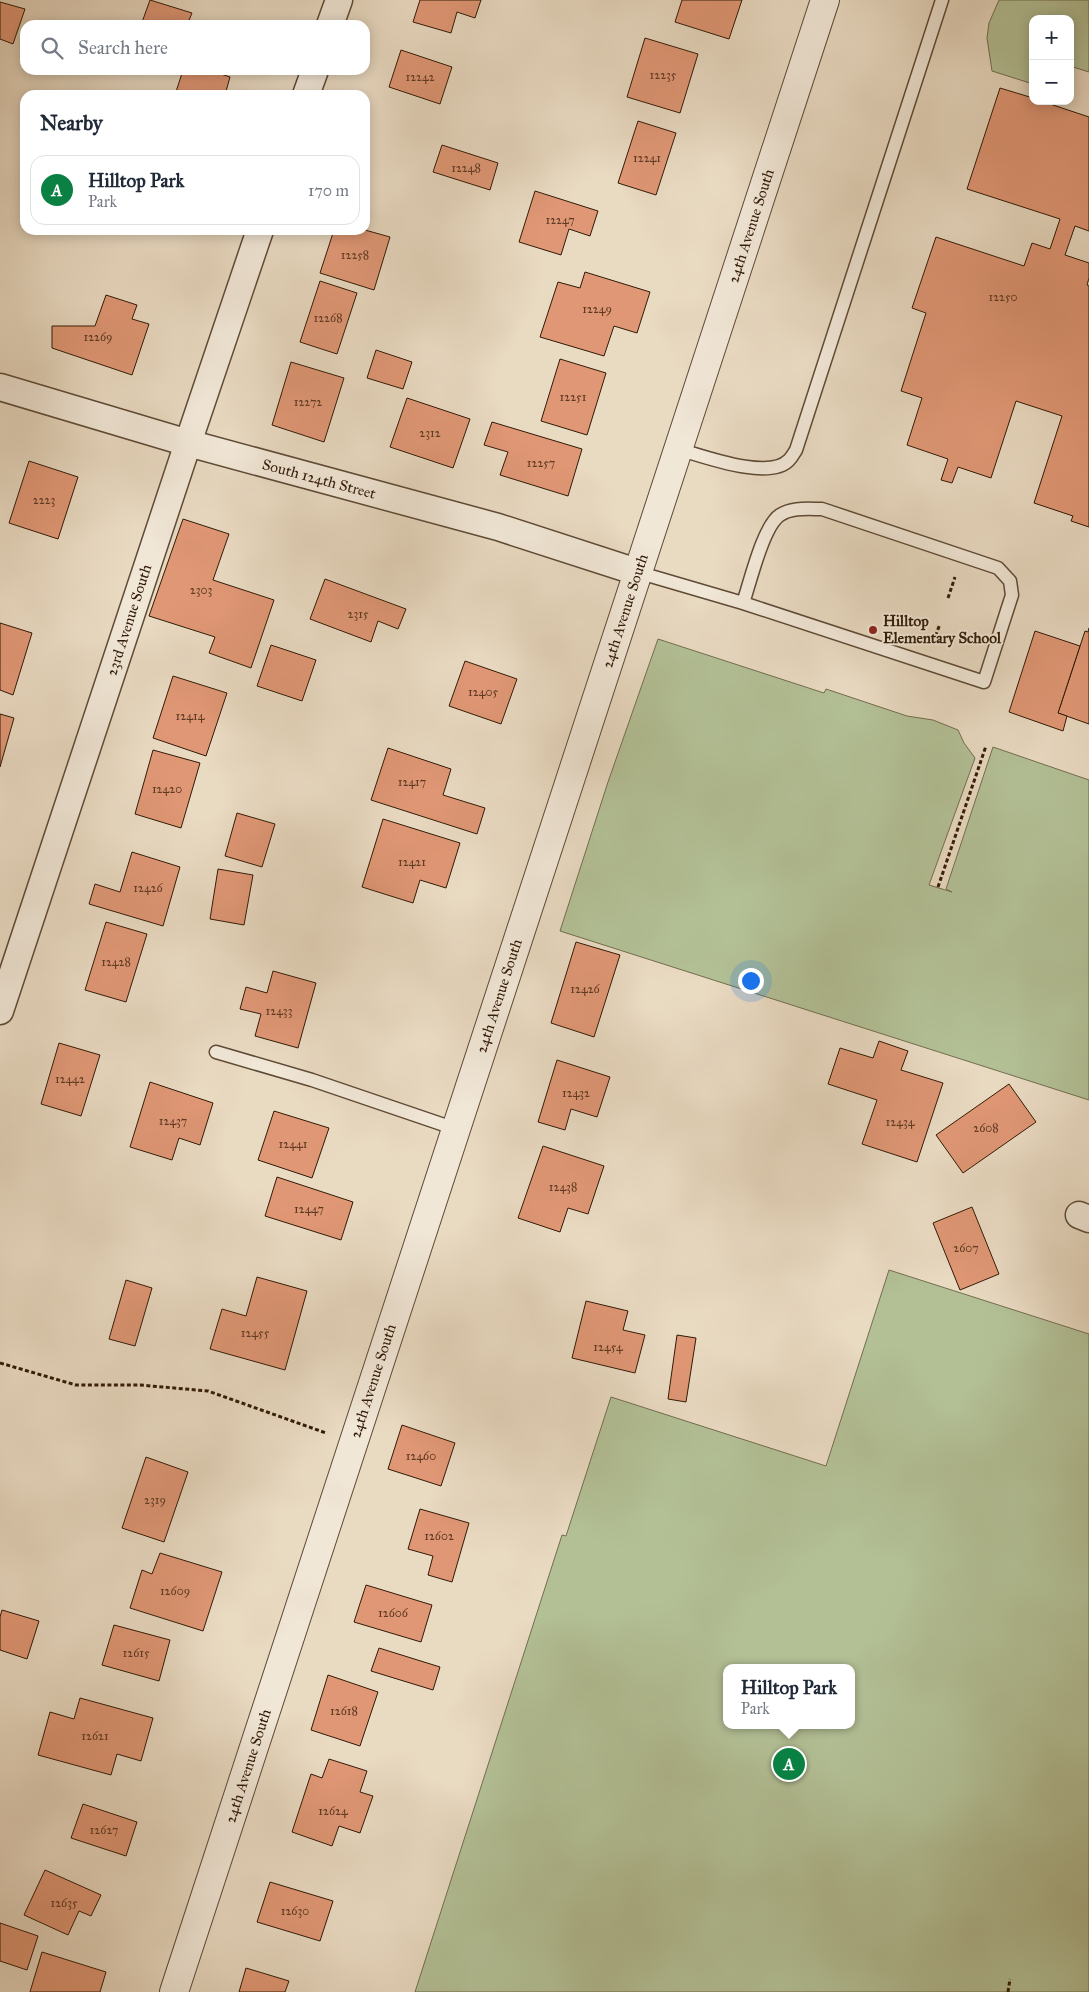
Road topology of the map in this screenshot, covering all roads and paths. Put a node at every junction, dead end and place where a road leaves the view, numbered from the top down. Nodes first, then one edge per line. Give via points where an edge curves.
1 (339, 0) edge
2 (825, 0) edge
3 (942, 0) edge
4 (332, 20) edge
5 (313, 75) edge
6 (308, 90) edge
7 (258, 235) edge
8 (0, 387) edge
9 (188, 444) junction
10 (678, 449) junction
11 (637, 572) junction
12 (743, 603) junction
13 (940, 624) dead end
14 (931, 648) dead end
15 (986, 746) dead end
16 (938, 887) dead end
17 (0, 1011) edge
18 (216, 1052) dead end
19 (456, 1129) junction
20 (0, 1363) edge
21 (353, 1442) junction
22 (1010, 1979) dead end
23 (174, 1992) edge
24 (1008, 1992) edge

1 - 4 street
2 - 10 street, 24th Avenue South
3 - 10 lane via 796,450 789,461 775,467 747,468
5 - 6 street
7 - 9 street, 23rd Avenue South
8 - 9 street, South 124th Street
9 - 11 street, South 124th Street via 498,527
9 - 17 street, 23rd Avenue South
10 - 11 street, 24th Avenue South
11 - 12 lane
11 - 19 street, 24th Avenue South
12 - 12 lane via 984,682 1012,594 1010,581 998,568 822,509 798,508 780,515 768,527
13 - 14 path
15 - 16 path
18 - 19 lane via 312,1080
19 - 21 street, 24th Avenue South
20 - 21 path via 76,1385 140,1385 208,1392
21 - 23 street, 24th Avenue South
22 - 24 path

